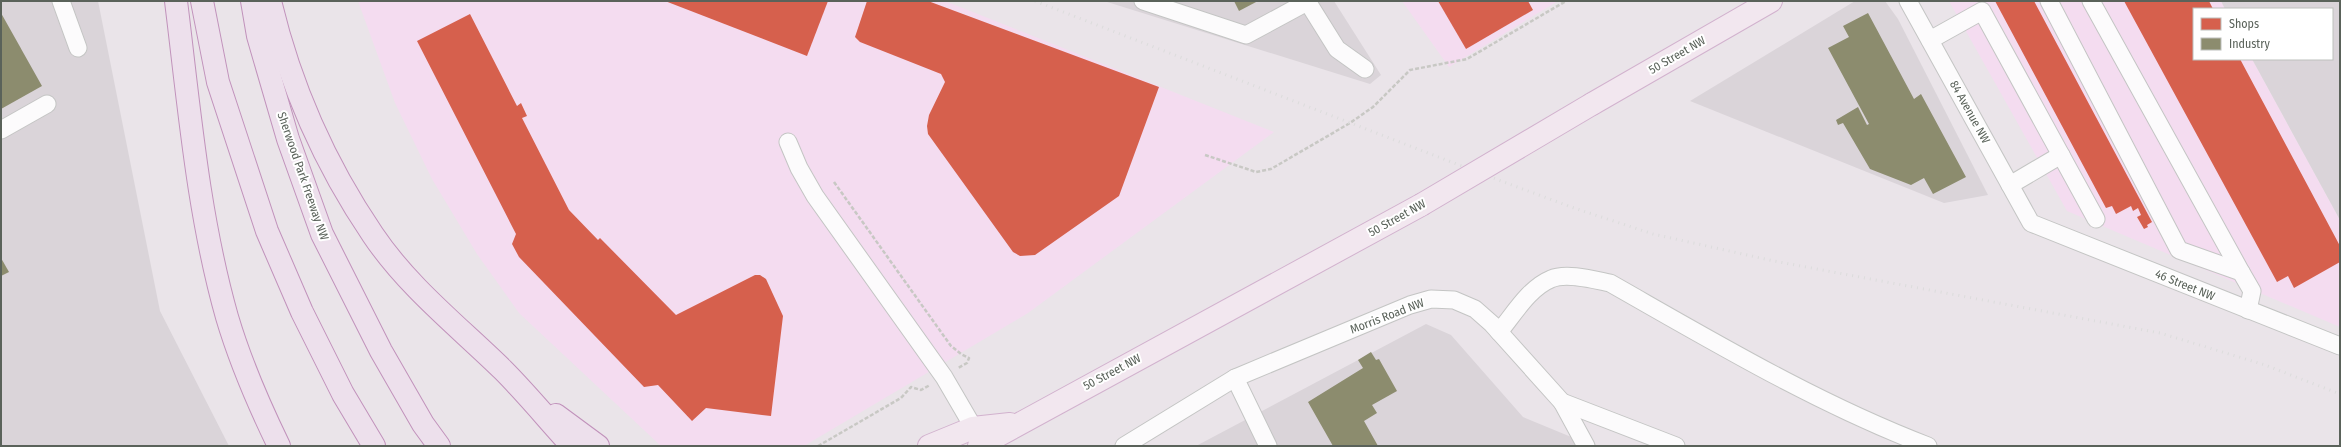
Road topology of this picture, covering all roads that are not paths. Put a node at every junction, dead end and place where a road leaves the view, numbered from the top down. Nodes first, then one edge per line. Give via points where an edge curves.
1 (61, 1) edge
2 (176, 1) edge
3 (202, 1) edge
4 (252, 1) edge
5 (270, 1) edge
6 (1143, 1) edge
7 (1308, 1) edge
8 (1771, 1) edge
9 (1908, 1) edge
10 (2049, 1) edge
11 (2092, 1) edge
12 (1980, 6) edge
13 (1930, 40) junction
14 (78, 48) dead end
15 (1365, 69) dead end
16 (47, 104) dead end
17 (1, 130) edge
18 (788, 142) dead end
19 (2061, 155) junction
20 (2010, 185) junction
21 (2096, 219) dead end
22 (2031, 223) joint
23 (2241, 272) junction
24 (2248, 310) junction
25 (1499, 332) junction
26 (2340, 346) edge
27 (1235, 378) junction
28 (530, 400) junction
29 (1562, 402) junction
30 (267, 422) junction
31 (980, 441) edge
32 (278, 446) edge
33 (283, 446) edge
34 (374, 446) edge
35 (439, 446) edge
36 (572, 446) edge
37 (598, 446) edge
38 (929, 446) edge
39 (1124, 446) edge
40 (1268, 446) edge
41 (1586, 446) edge
42 (1676, 446) edge
43 (1928, 446) edge

1 - 14 street
2 - 30 highway via 194,146 215,262 227,317
3 - 34 highway via 218,82 267,231 305,319 343,394
4 - 35 highway, Sherwood Park Freeway NW via 258,36 288,139 322,234 381,351 423,424
5 - 28 highway via 278,34 315,136 374,236 409,279 465,336 503,370
6 - 7 street via 1246,35
7 - 15 street via 1337,49
8 - 31 main road, 50 Street NW, bridge via 1421,205 1017,424
9 - 13 street, 84 Avenue NW
10 - 23 street via 2179,250
11 - 23 street
12 - 13 street
12 - 19 street
13 - 20 street, 84 Avenue NW
16 - 17 street
18 - 31 street via 815,196 944,377
19 - 20 street
19 - 21 street
20 - 22 street, 84 Avenue NW
22 - 24 street, 46 Street NW
23 - 24 street via 2252,291
24 - 26 street, 46 Street NW
25 - 27 street, Morris Road NW via 1475,309 1454,300 1431,299 1410,305
25 - 29 street, Morris Road NW
25 - 43 street via 1533,292 1552,278 1582,277 1610,283 1788,384
27 - 39 street, Morris Road NW
27 - 40 street
28 - 36 highway
28 - 37 highway via 562,419
29 - 41 street
29 - 42 street, Morris Road NW
30 - 32 highway
30 - 33 highway
31 - 38 main road, 50 Street NW

